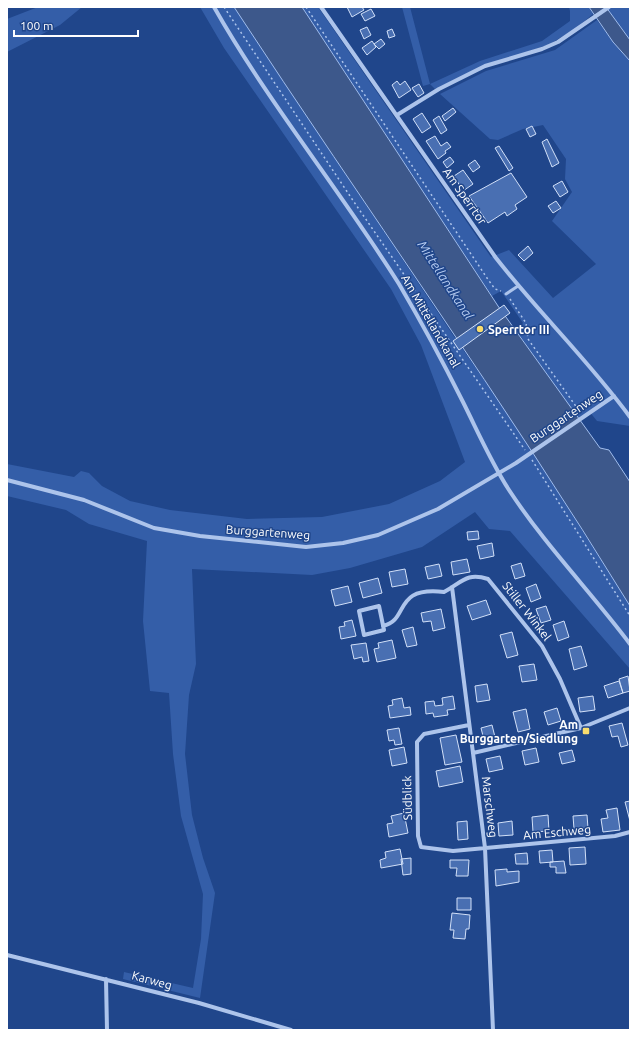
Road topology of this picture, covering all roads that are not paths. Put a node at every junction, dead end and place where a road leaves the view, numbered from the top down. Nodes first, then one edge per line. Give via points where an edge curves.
1 (214, 7) edge
2 (321, 7) edge
3 (609, 7) edge
4 (397, 115) junction
5 (518, 286) junction
6 (506, 294) road end
7 (614, 396) junction
8 (630, 417) edge
9 (499, 472) junction
10 (7, 480) edge
11 (452, 587) junction
12 (383, 626) junction
13 (630, 644) edge
14 (630, 708) edge
15 (469, 725) junction
16 (581, 728) junction
17 (473, 753) junction
18 (630, 832) edge
19 (485, 848) junction
20 (7, 956) edge
21 (106, 979) junction
22 (107, 1030) edge
23 (291, 1030) edge
24 (493, 1030) edge

1 - 9 street, Am Mittellandkanal via 256,75 339,193 398,284 438,350
2 - 4 street, Am Sperrtor
3 - 4 street via 558,42 485,66
4 - 5 street, Am Sperrtor
5 - 6 lane
5 - 7 street, Am Sperrtor
7 - 8 street, Burggartenweg
7 - 9 street, Burggartenweg
9 - 10 street, Burggartenweg via 438,509 378,535 343,543 306,546 200,536 154,528 84,500
9 - 13 street, Am Mittellandkanal via 538,530
11 - 12 street, Stiller Winkel via 444,592 428,590 415,593 405,601 396,617 388,625
11 - 15 street, Marschweg
11 - 16 street, Stiller Winkel via 464,578 477,575 488,579 497,588 542,646 560,679
12 - 12 street, Stiller Winkel via 384,630 364,635 359,611 379,606
14 - 16 street
15 - 17 street, Marschweg
15 - 19 street, Südblick via 424,734 417,742 418,836 421,847 453,851
16 - 17 street
17 - 19 street, Marschweg
18 - 19 street, Am Eschweg via 615,836
19 - 24 street, Marschweg
20 - 21 street, Karweg
21 - 22 street
21 - 23 street, Karweg

